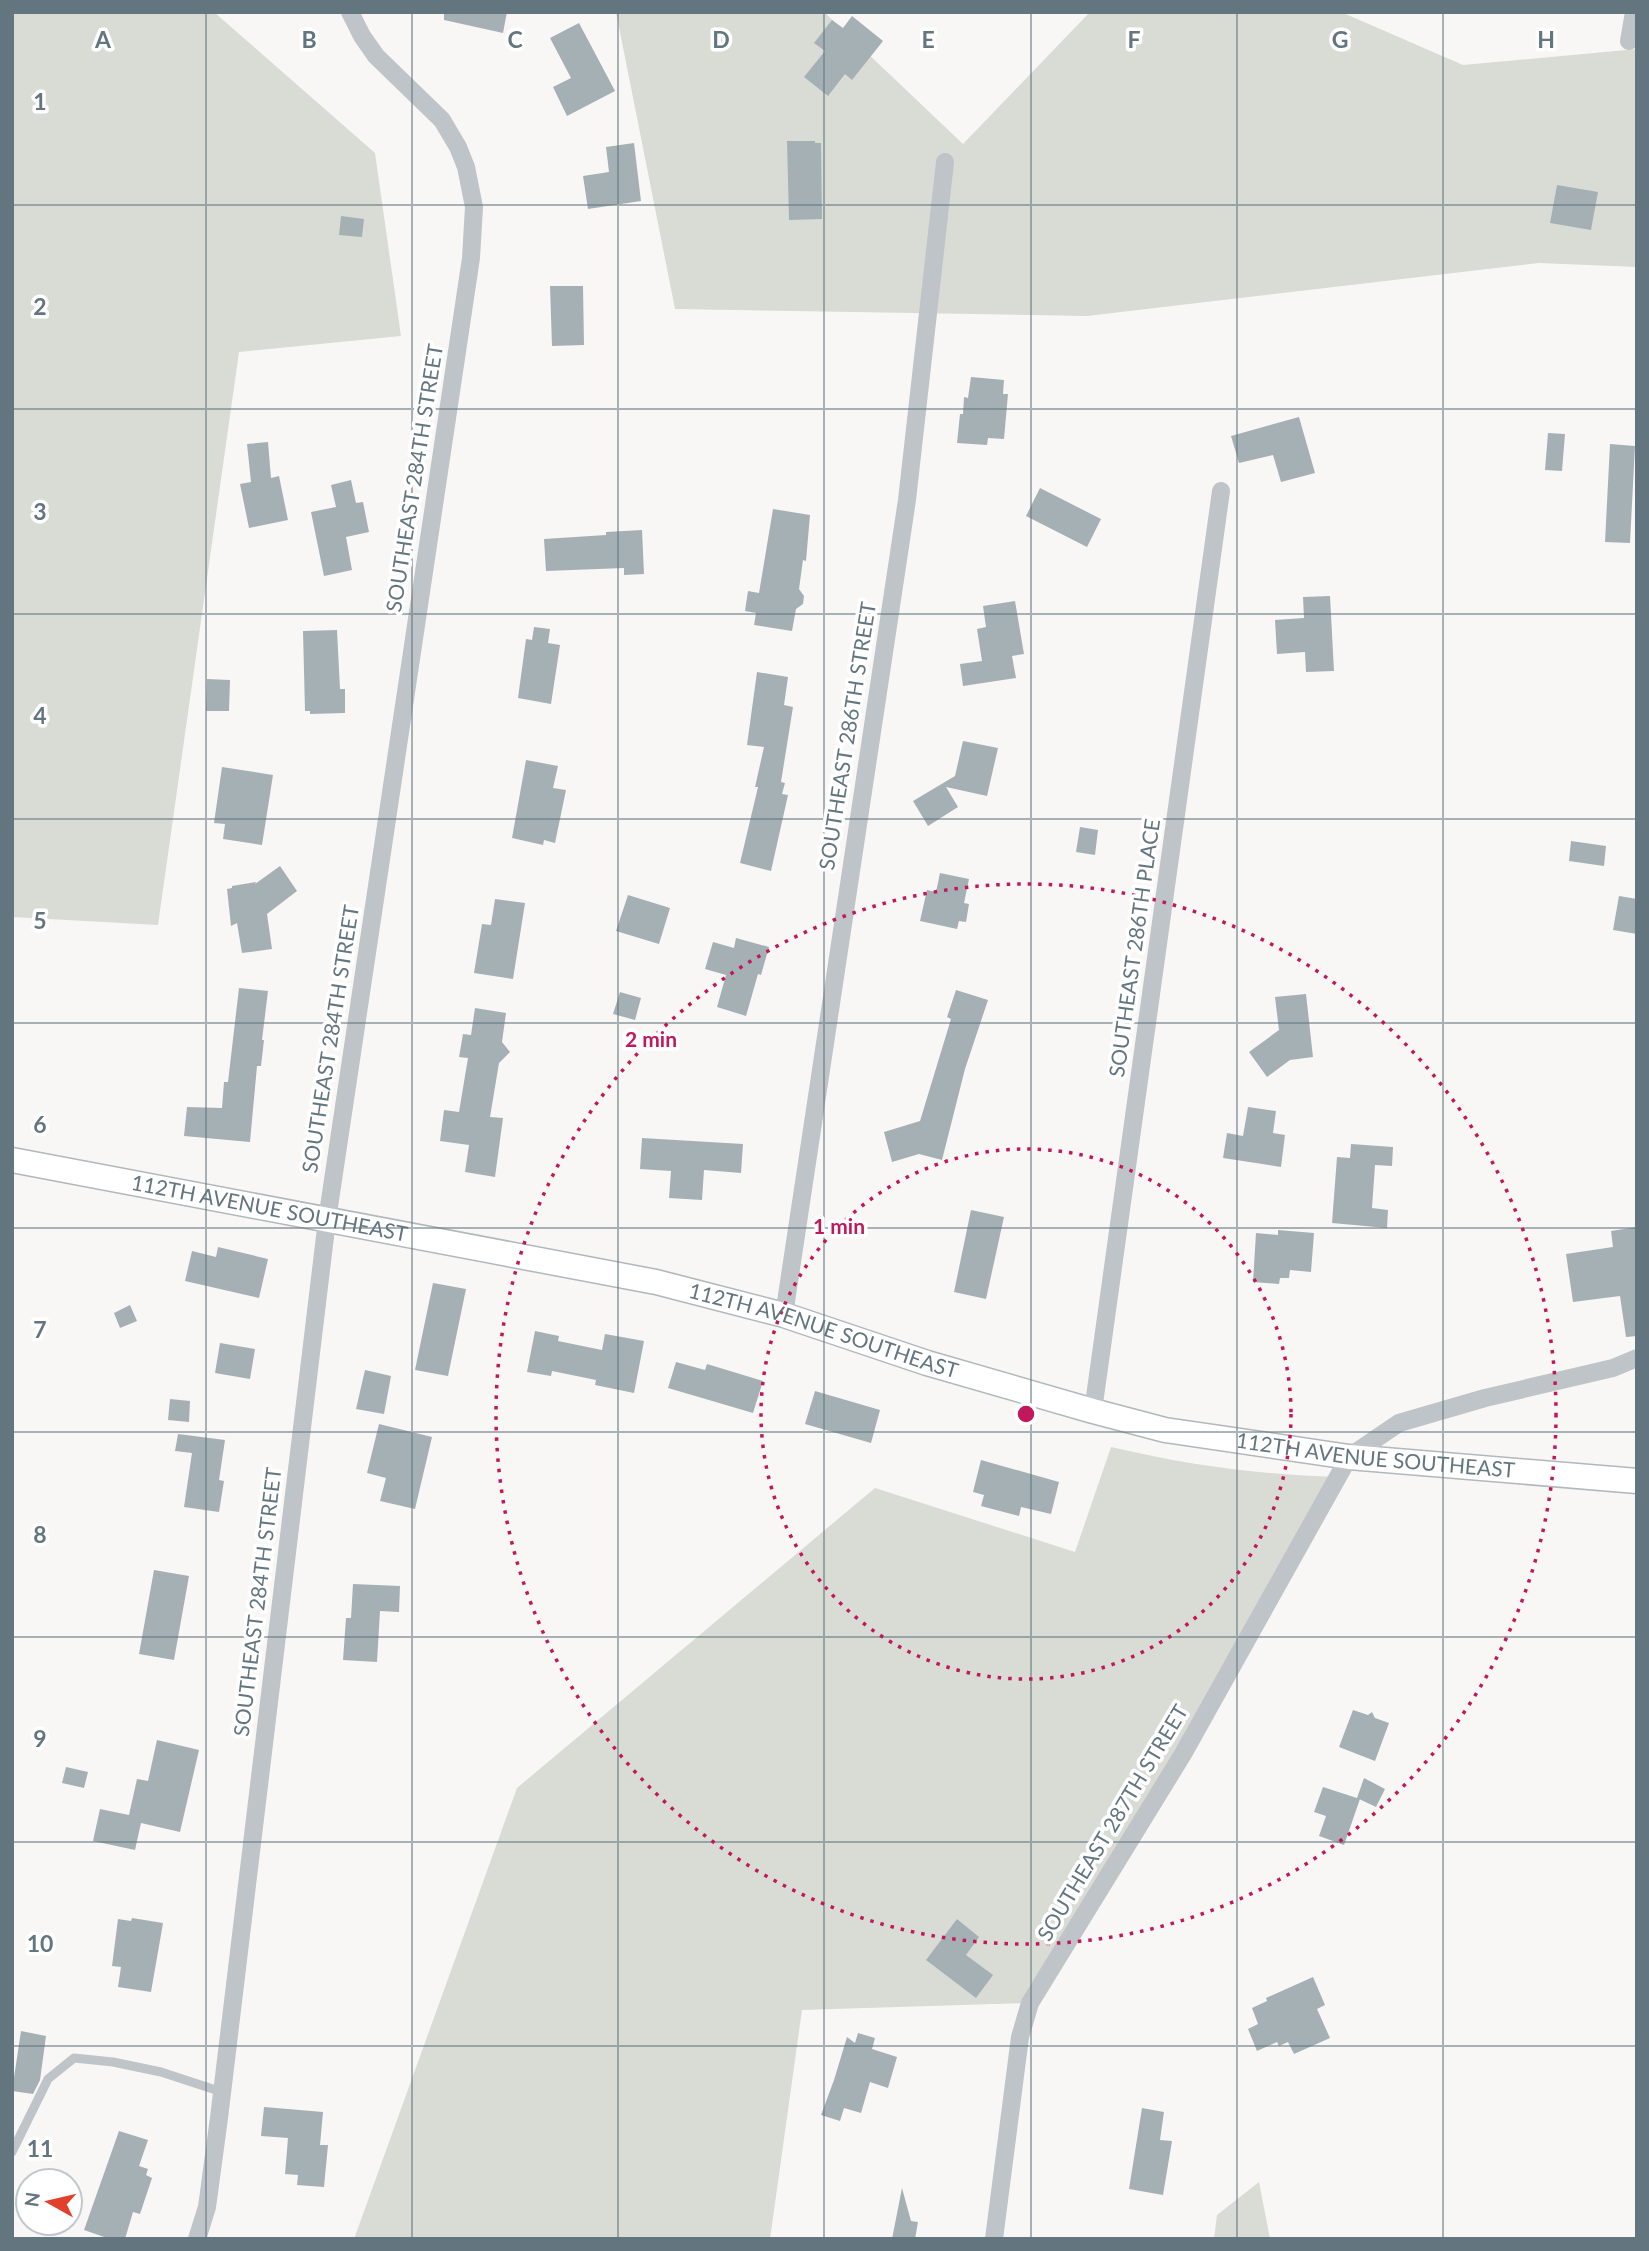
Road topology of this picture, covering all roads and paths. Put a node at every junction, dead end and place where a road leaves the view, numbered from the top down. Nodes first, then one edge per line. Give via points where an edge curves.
1 (351, 12) edge
2 (1634, 12) edge
3 (1629, 41) dead end
4 (945, 162) dead end
5 (1221, 491) dead end
6 (12, 1160) edge
7 (327, 1220) junction
8 (784, 1315) junction
9 (1637, 1358) edge
10 (1093, 1411) junction
11 (1349, 1457) junction
12 (1637, 1481) edge
13 (222, 2092) junction
14 (12, 2152) edge
15 (197, 2239) edge
16 (994, 2239) edge

1 - 7 street, SOUTHEAST 284TH STREET via 376,56 442,120 466,167 474,207 471,258
2 - 3 street
4 - 8 street, SOUTHEAST 286TH STREET via 907,500
5 - 10 street, SOUTHEAST 286TH PLACE
6 - 7 street, 112TH AVENUE SOUTHEAST
7 - 8 street, 112TH AVENUE SOUTHEAST via 656,1282
7 - 13 street, SOUTHEAST 284TH STREET
8 - 10 street, 112TH AVENUE SOUTHEAST
9 - 11 street via 1398,1423
10 - 11 street, 112TH AVENUE SOUTHEAST via 1165,1430
11 - 12 street, 112TH AVENUE SOUTHEAST
11 - 16 street, SOUTHEAST 287TH STREET via 1183,1754 1030,2003 1020,2037
13 - 14 lane via 161,2072 74,2058 48,2079
13 - 15 street, SOUTHEAST 284TH STREET via 207,2207

